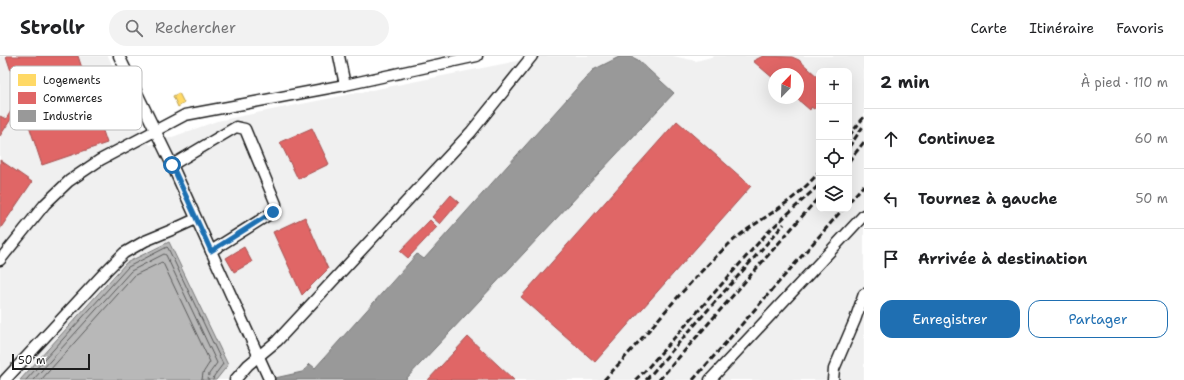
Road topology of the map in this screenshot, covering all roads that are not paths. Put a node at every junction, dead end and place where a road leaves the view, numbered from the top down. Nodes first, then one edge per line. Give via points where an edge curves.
1 (119, 56) edge
2 (339, 56) edge
3 (477, 56) edge
4 (532, 56) edge
5 (124, 66) edge
6 (345, 85) junction
7 (142, 104) edge
8 (155, 131) junction
9 (172, 165) junction
10 (864, 215) edge
11 (196, 219) junction
12 (211, 251) junction
13 (0, 260) edge
14 (864, 294) edge
15 (259, 356) junction
16 (269, 379) edge
17 (5, 380) edge
18 (235, 380) edge
19 (710, 380) edge
20 (833, 380) edge

1 - 5 street
2 - 6 street
3 - 6 street
4 - 15 street via 471,132 277,341
6 - 8 street via 185,115
7 - 8 street
8 - 9 street
8 - 13 street via 100,160 69,181 45,204
9 - 11 street
9 - 12 street via 236,127 244,130 276,204 273,212
10 - 19 street
11 - 12 street
11 - 17 street via 124,253
12 - 15 street
14 - 20 street via 834,369
15 - 16 street
15 - 18 street

